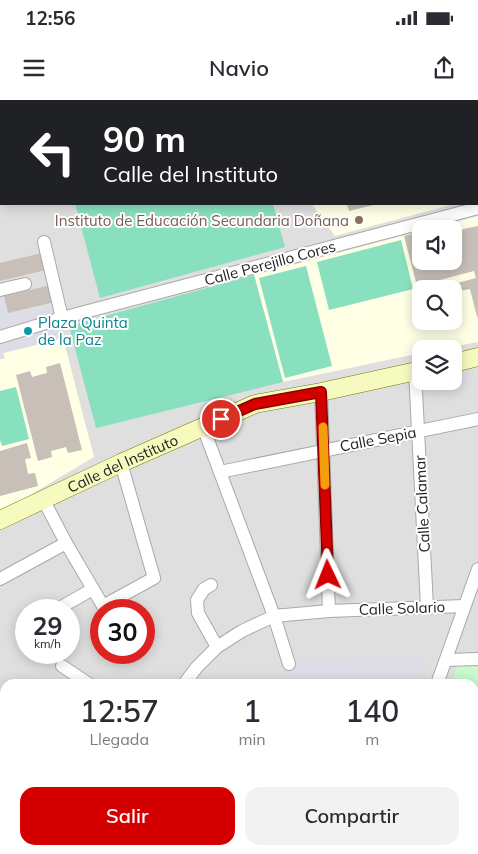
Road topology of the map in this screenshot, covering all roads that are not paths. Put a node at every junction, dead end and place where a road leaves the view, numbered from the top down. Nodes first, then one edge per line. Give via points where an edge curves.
1 (478, 208) edge
2 (44, 242) dead end
3 (25, 284) dead end
4 (0, 290) edge
5 (62, 318) junction
6 (0, 337) edge
7 (478, 357) edge
8 (462, 361) edge
9 (412, 371) edge
10 (418, 390) edge
11 (321, 392) junction
12 (478, 419) edge
13 (204, 427) junction
14 (418, 431) junction
15 (323, 450) junction
16 (121, 463) junction
17 (220, 472) junction
18 (44, 499) junction
19 (0, 520) edge
20 (66, 543) junction
21 (478, 570) edge
22 (0, 579) edge
23 (211, 585) dead end
24 (92, 589) junction
25 (75, 599) edge
26 (464, 606) junction
27 (427, 607) junction
28 (329, 611) junction
29 (274, 616) junction
30 (217, 647) junction
31 (478, 659) edge
32 (446, 660) junction
33 (289, 664) dead end
34 (62, 666) dead end
35 (81, 679) edge
36 (188, 679) edge
37 (439, 679) edge

1 - 5 street, Calle Perejillo Cores
2 - 5 street
3 - 4 street
5 - 6 street
7 - 8 street
9 - 11 street, Calle del Instituto
10 - 14 street, Calle Calamar
11 - 13 street, Calle del Instituto via 255,404
11 - 15 street
12 - 14 street, Calle Sepia
13 - 16 street, Calle del Instituto
13 - 17 street
14 - 15 street, Calle Sepia
14 - 27 street, Calle Calamar
15 - 17 street, Calle Sepia
15 - 28 street
16 - 18 street, Calle del Instituto
16 - 24 street via 154,578 103,606
17 - 29 street
18 - 19 street, Calle del Instituto
18 - 20 street
20 - 22 street
20 - 24 street
21 - 26 street
23 - 30 street via 197,600 198,613
24 - 25 street
26 - 27 street, Calle Solario
26 - 32 street
27 - 28 street, Calle Solario
28 - 29 street, Calle Solario
29 - 30 street, Calle Solario
29 - 33 street
30 - 36 street, Calle Solario
31 - 32 street
32 - 37 street
34 - 35 street

